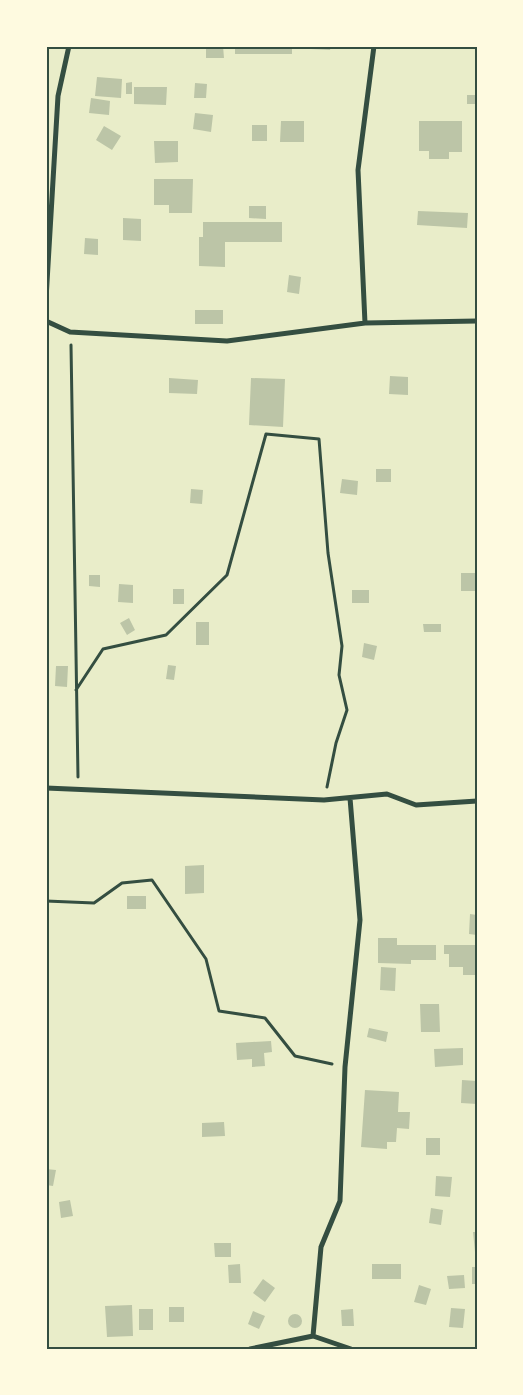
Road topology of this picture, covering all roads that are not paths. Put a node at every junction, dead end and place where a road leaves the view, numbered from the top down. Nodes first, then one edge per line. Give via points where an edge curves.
1 (68, 46) edge
2 (374, 46) edge
3 (46, 299) edge
4 (477, 321) edge
5 (46, 322) edge
6 (366, 323) junction
7 (46, 788) edge
8 (350, 798) junction
9 (477, 801) edge
10 (313, 1336) junction
11 (250, 1349) edge
12 (350, 1349) edge

1 - 3 street via 58,96
2 - 6 street via 358,170
4 - 6 street
5 - 6 street via 70,332 227,341
7 - 8 street via 324,800
8 - 9 street via 387,794 416,805
8 - 10 street via 360,920 345,1067 340,1201 321,1247
10 - 11 street
10 - 12 street

